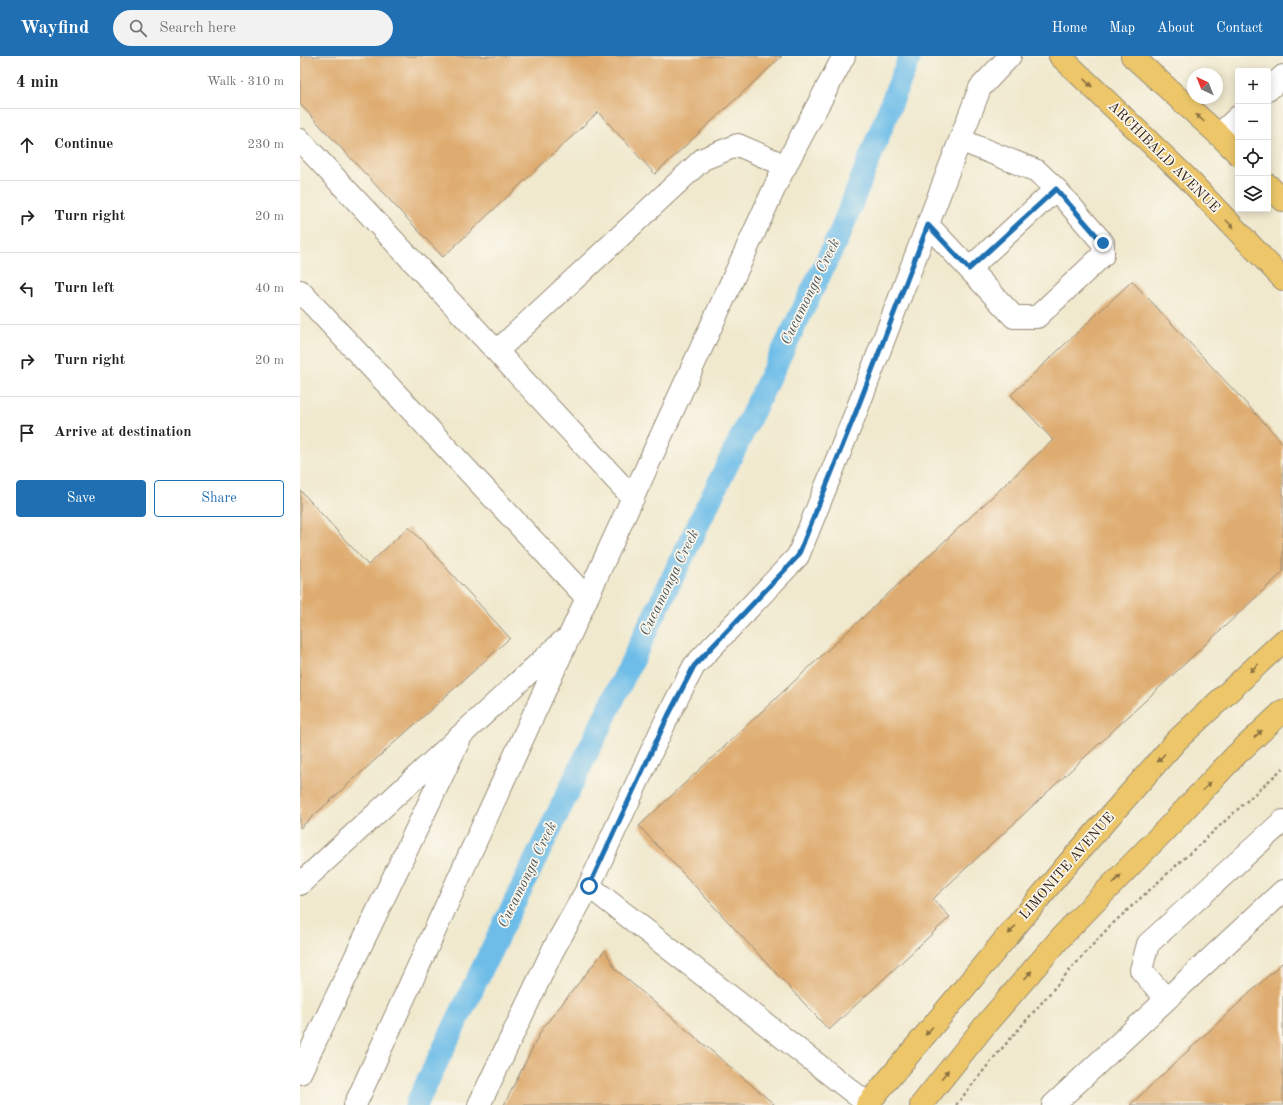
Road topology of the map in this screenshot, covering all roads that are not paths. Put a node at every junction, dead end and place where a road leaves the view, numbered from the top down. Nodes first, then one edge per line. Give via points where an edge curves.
1 (844, 56) edge
2 (1010, 56) edge
3 (1060, 56) edge
4 (1132, 56) edge
5 (1283, 76) edge
6 (1271, 87) edge
7 (1235, 120) edge
8 (1219, 135) junction
9 (300, 140) edge
10 (960, 140) junction
11 (1235, 151) edge
12 (786, 166) junction
13 (1271, 188) edge
14 (1056, 189) junction
15 (1283, 200) edge
16 (928, 225) junction
17 (969, 269) junction
18 (1283, 279) edge
19 (300, 291) edge
20 (496, 351) junction
21 (633, 498) junction
22 (587, 598) junction
23 (571, 634) junction
24 (1283, 641) edge
25 (1283, 711) edge
26 (461, 736) junction
27 (1283, 821) edge
28 (300, 884) edge
29 (589, 886) junction
30 (1283, 891) edge
31 (1166, 999) junction
32 (300, 1073) edge
33 (868, 1104) edge
34 (355, 1105) edge
35 (479, 1105) edge
36 (921, 1105) edge
37 (1053, 1105) edge

1 - 12 lane
2 - 10 lane via 980,88
3 -> 18 main road, ARCHIBALD AVENUE via 1187,178
8 -> 4 main road
5 - 6 lane
7 - 8 lane
8 - 11 main road
9 - 20 lane
10 - 14 lane via 1037,172
10 - 16 lane
12 - 20 lane via 738,145 703,159
12 - 21 lane
13 - 15 main road
14 - 17 lane
14 - 17 lane via 1103,243 1103,255 1037,317 1014,317
16 - 17 lane
16 - 29 lane via 798,556 694,666
19 - 22 lane
20 - 21 lane
21 - 22 lane
22 - 23 lane
23 - 26 lane
23 - 34 lane
24 -> 33 main road, LIMONITE AVENUE via 1177,740 1065,867
36 -> 25 main road via 1063,934 1234,757
26 - 28 lane
26 - 32 lane
27 - 31 lane via 1148,944 1141,970
29 - 33 lane
29 - 35 lane via 553,950
30 - 31 lane
31 - 37 lane

